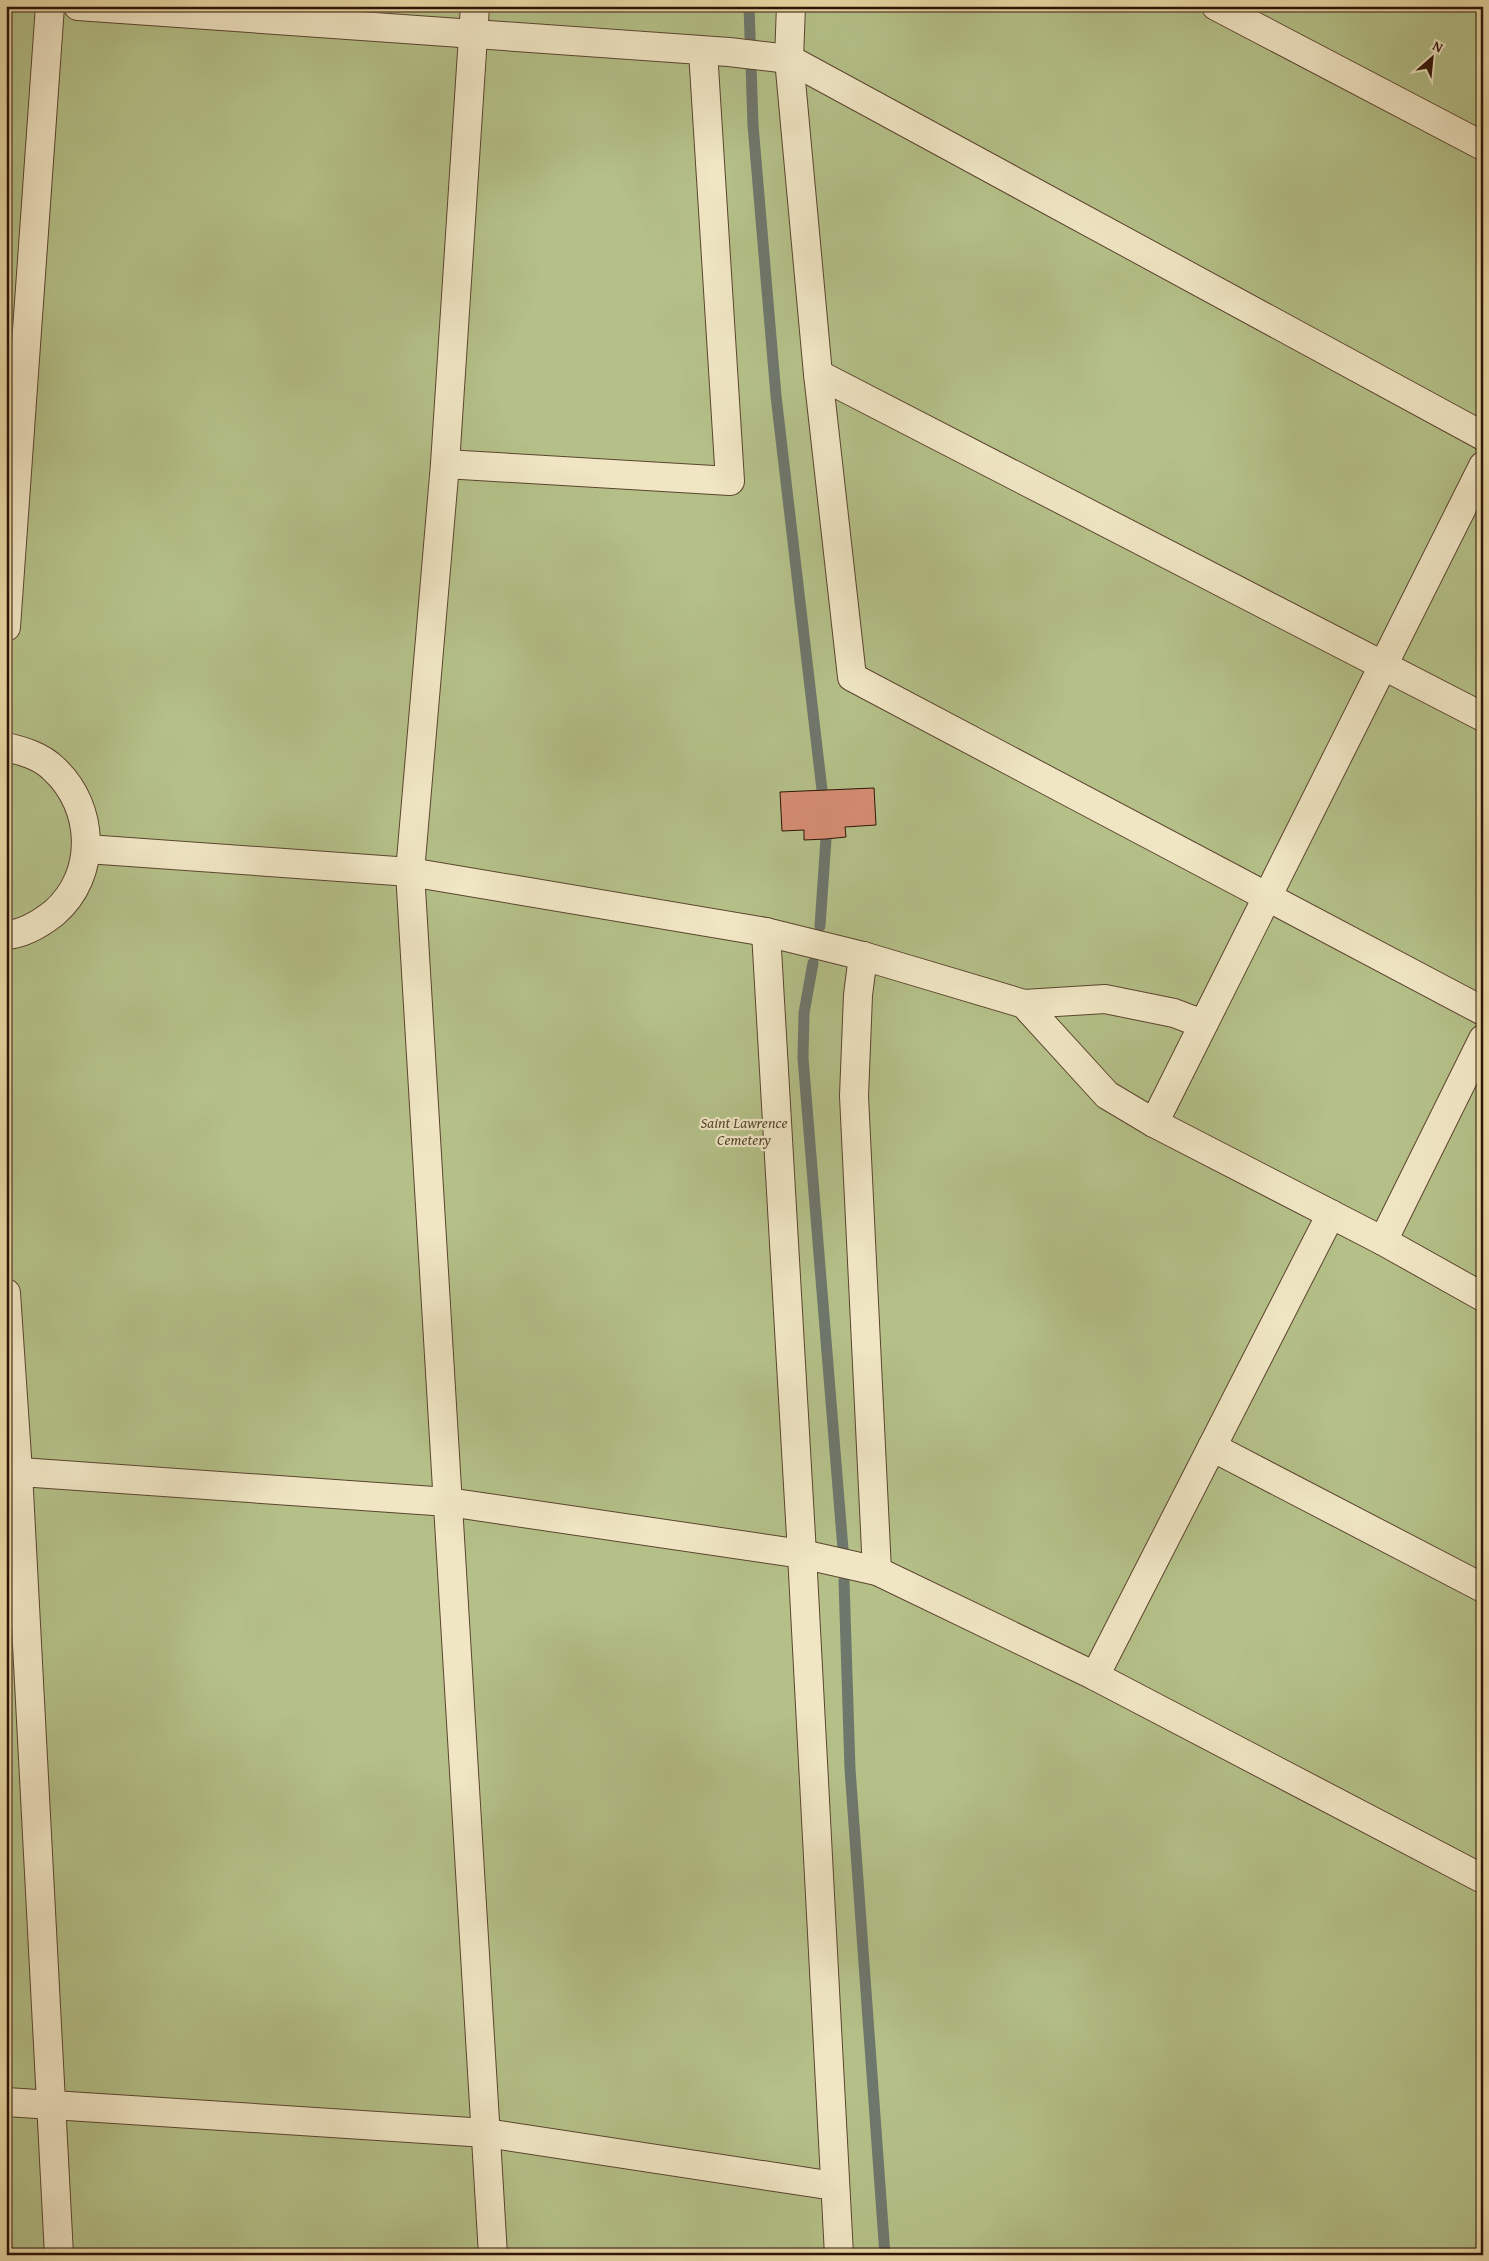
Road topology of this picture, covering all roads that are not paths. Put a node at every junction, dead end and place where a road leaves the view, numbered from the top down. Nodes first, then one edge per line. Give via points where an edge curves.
1 (50, 6) edge
2 (78, 6) edge
3 (475, 6) edge
4 (791, 6) edge
5 (1216, 6) edge
6 (473, 33) junction
7 (716, 51) junction
8 (778, 57) junction
9 (1483, 146) edge
10 (818, 374) junction
11 (1483, 436) edge
12 (445, 464) junction
13 (1483, 466) edge
14 (6, 628) edge
15 (1383, 666) junction
16 (1483, 718) edge
17 (6, 747) edge
18 (87, 849) junction
19 (410, 872) junction
20 (1268, 896) junction
21 (766, 932) junction
22 (6, 935) edge
23 (862, 956) junction
24 (1024, 1004) junction
25 (1483, 1011) edge
26 (1203, 1024) junction
27 (1483, 1039) edge
28 (1154, 1123) junction
29 (1331, 1214) junction
30 (1382, 1241) junction
31 (6, 1293) edge
32 (1483, 1297) edge
33 (1212, 1446) junction
34 (12, 1472) edge
35 (448, 1502) junction
36 (802, 1554) junction
37 (877, 1571) junction
38 (1483, 1588) edge
39 (1096, 1676) junction
40 (1483, 1879) edge
41 (6, 2102) edge
42 (50, 2104) junction
43 (486, 2133) junction
44 (834, 2186) junction
45 (59, 2255) edge
46 (493, 2255) edge
47 (839, 2255) edge

1 - 14 lane
2 - 6 lane
3 - 6 lane
4 - 8 lane
5 - 9 lane
6 - 7 lane
6 - 12 lane
7 - 8 lane
7 - 12 lane via 730,481
8 - 10 lane
8 - 11 lane
10 - 15 lane
10 - 20 lane via 852,677
12 - 19 lane
13 - 15 lane
15 - 16 lane
15 - 20 lane
17 - 18 lane via 28,752 53,768 73,791 85,819
18 - 19 lane
18 - 22 lane via 80,878 64,904 41,923
19 - 21 lane
19 - 35 lane
20 - 25 lane
20 - 26 lane
21 - 23 lane
21 - 36 lane
23 - 24 lane
23 - 37 lane via 854,1096
24 - 26 lane via 1105,999 1174,1013
24 - 28 lane via 1107,1095
26 - 28 lane
27 - 30 lane
28 - 29 lane
29 - 30 lane
29 - 33 lane
30 - 32 lane
31 - 34 lane
33 - 38 lane
33 - 39 lane
34 - 35 lane
34 - 42 lane
35 - 36 lane
35 - 43 lane
36 - 37 lane
36 - 44 lane
37 - 39 lane
39 - 40 lane
41 - 42 lane
42 - 43 lane
42 - 45 lane
43 - 44 lane
43 - 46 lane
44 - 47 lane

